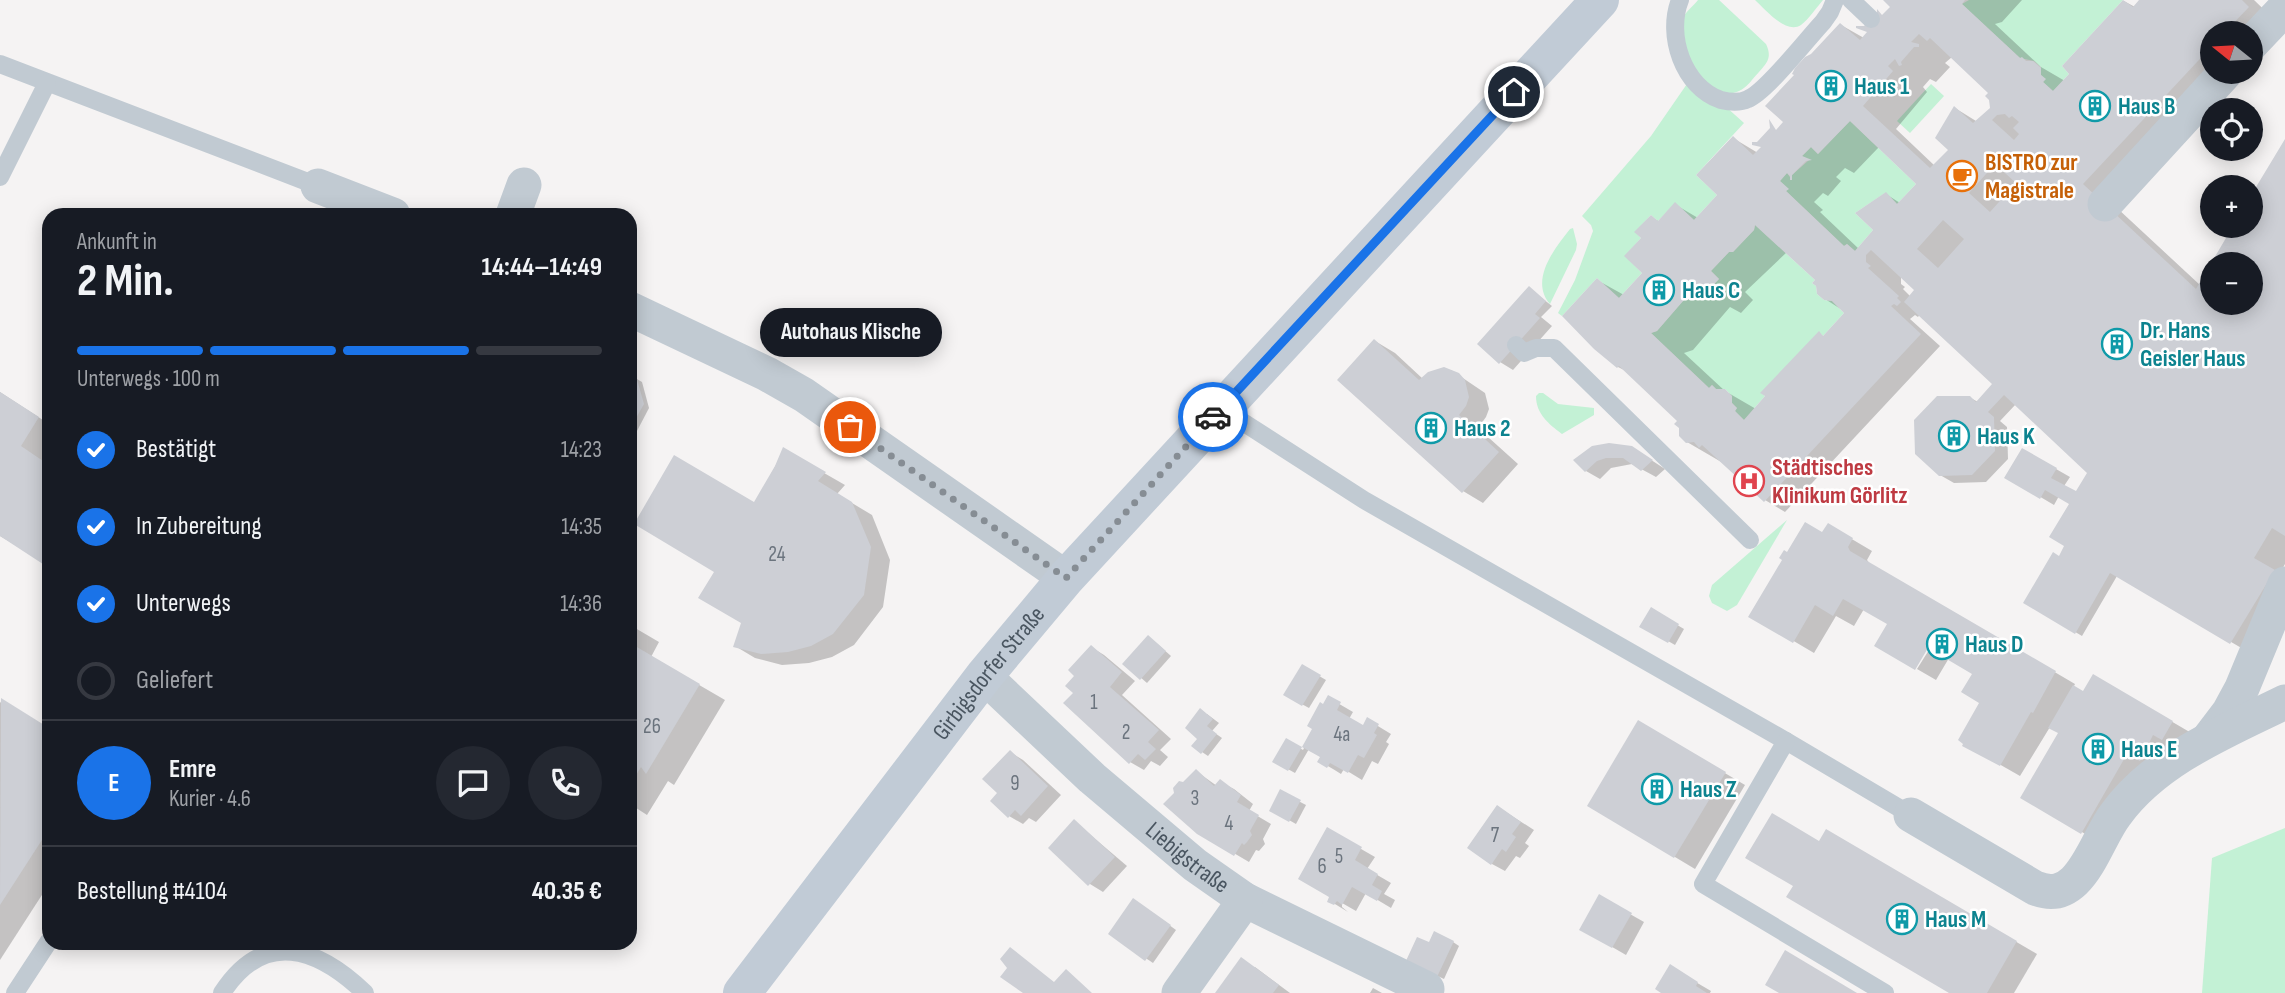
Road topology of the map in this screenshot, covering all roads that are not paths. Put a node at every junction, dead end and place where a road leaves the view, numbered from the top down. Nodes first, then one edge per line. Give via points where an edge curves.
1 (1600, 0) edge
2 (1680, 0) edge
3 (1835, 0) edge
4 (1850, 0) edge
5 (2285, 8) edge
6 (1871, 19) dead end
7 (2263, 32) edge
8 (0, 64) edge
9 (47, 83) junction
10 (2216, 84) edge
11 (0, 177) edge
12 (318, 186) joint
13 (2105, 204) dead end
14 (375, 208) edge
15 (637, 312) edge
16 (1516, 345) dead end
17 (1221, 408) junction
18 (1751, 540) dead end
19 (1066, 578) junction
20 (2285, 584) edge
21 (984, 676) junction
22 (2285, 702) edge
23 (2208, 740) junction
24 (1786, 741) junction
25 (1910, 816) joint
26 (1245, 900) junction
27 (43, 950) edge
28 (1427, 989) dead end
29 (15, 993) edge
30 (222, 993) edge
31 (365, 993) edge
32 (742, 993) edge
33 (1179, 993) edge
34 (1885, 993) edge

1 - 17 street, Girbigsdorfer Straße
2 - 3 lane via 1676,40 1689,74 1708,94 1743,101 1760,92 1823,22
4 - 6 lane
5 - 7 street
8 - 9 lane
9 - 11 lane
9 - 12 lane
10 - 13 street
12 - 14 street
15 - 19 street via 804,395
16 - 18 lane via 1524,353 1554,348
17 - 19 street, Girbigsdorfer Straße
17 - 24 lane via 1364,500
19 - 21 street, Girbigsdorfer Straße
20 - 23 street via 2242,688
21 - 26 street, Liebigstraße via 1092,778 1195,865
21 - 32 street, Girbigsdorfer Straße
22 - 23 street
23 - 25 street via 2132,794 2074,883 2062,891 2047,893 2035,888
24 - 25 lane
24 - 34 lane via 1703,884
26 - 28 street, Liebigstraße
26 - 33 street
27 - 29 lane
30 - 31 lane via 251,962 284,951 318,958

